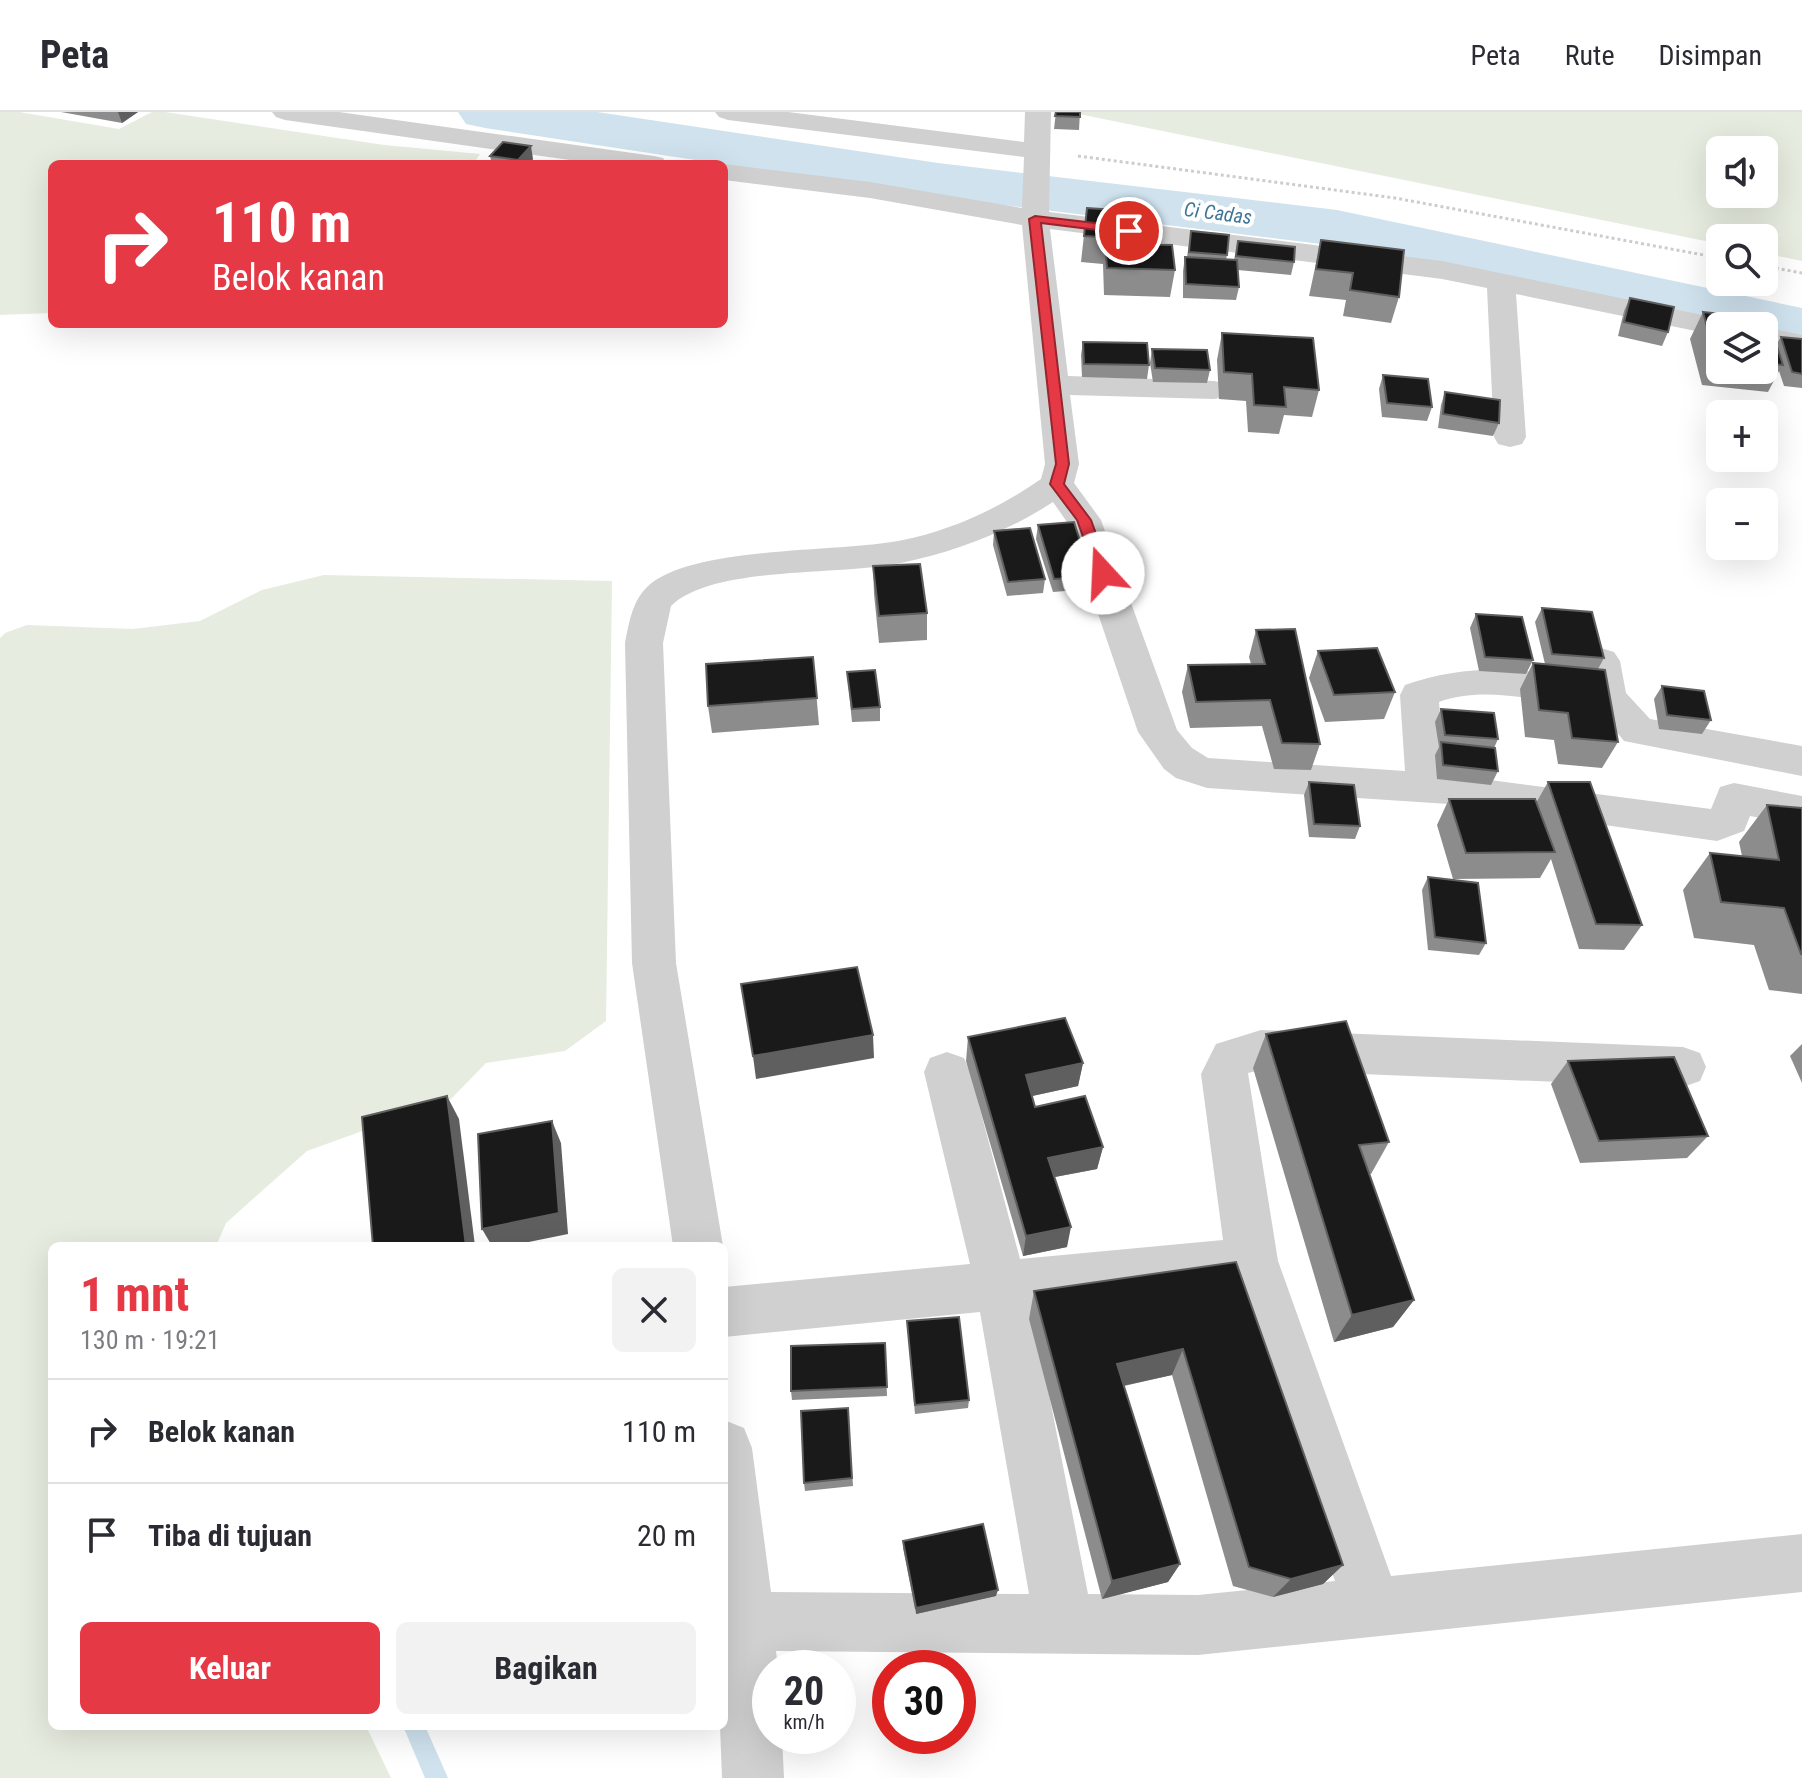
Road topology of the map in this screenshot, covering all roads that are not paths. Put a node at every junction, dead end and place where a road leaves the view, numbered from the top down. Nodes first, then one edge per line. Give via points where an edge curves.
1 (285, 112) edge
2 (728, 112) edge
3 (1038, 112) edge
4 (1037, 154) junction
5 (626, 160) edge
6 (728, 172) edge
7 (1035, 214) junction
8 (1501, 282) junction
9 (1706, 324) edge
10 (1778, 339) edge
11 (1802, 344) edge
12 (1052, 385) junction
13 (1214, 390) dead end
14 (1510, 437) dead end
15 (1057, 484) junction
16 (1802, 761) edge
17 (1426, 788) junction
18 (1802, 811) edge
19 (1683, 1067) dead end
20 (947, 1072) dead end
21 (697, 1242) edge
22 (1252, 1261) junction
23 (1002, 1287) junction
24 (728, 1312) edge
25 (728, 1481) edge
26 (1802, 1563) edge
27 (1374, 1606) junction
28 (745, 1621) junction
29 (1064, 1623) junction
30 (753, 1778) edge

1 - 5 street
2 - 4 street
3 - 4 street
4 - 7 street
6 - 7 street
7 - 8 street
7 - 12 street
8 - 9 street
8 - 14 street
10 - 11 street
12 - 13 street
12 - 15 street via 1062,464
15 - 17 street via 1084,520 1158,732 1177,760 1207,773
15 - 21 street via 1000,521 901,552 705,573 664,591 650,612 644,643 654,963
16 - 17 street via 1645,734 1633,727 1604,679 1489,680 1419,695
17 - 18 street via 1717,825 1729,820 1734,798
19 - 22 street via 1261,1050 1232,1058 1224,1074
20 - 23 street
22 - 23 street
22 - 27 street
23 - 24 street
23 - 29 street
25 - 28 street
26 - 27 street
27 - 29 street via 1198,1625
28 - 29 street
28 - 30 street

